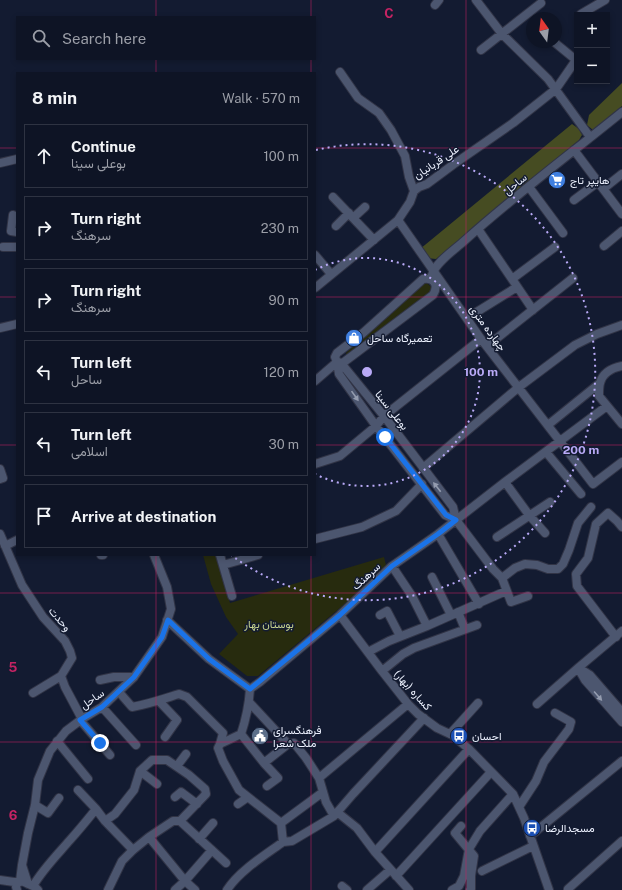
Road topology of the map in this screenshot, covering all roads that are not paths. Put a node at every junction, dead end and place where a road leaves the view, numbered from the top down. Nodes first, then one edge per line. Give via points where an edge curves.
1 (605, 0) edge
2 (479, 1) edge
3 (542, 3) dead end
4 (584, 12) edge
5 (525, 16) joint
6 (502, 34) junction
7 (561, 48) edge
8 (481, 50) dead end
9 (574, 58) edge
10 (574, 63) edge
11 (340, 72) dead end
12 (556, 89) junction
13 (622, 112) edge
14 (590, 138) junction
15 (574, 150) junction
16 (16, 159) edge
17 (0, 163) edge
18 (622, 174) edge
19 (600, 185) junction
20 (529, 187) junction
21 (414, 191) junction
22 (333, 197) dead end
23 (574, 200) dead end
24 (365, 207) dead end
25 (622, 214) edge
26 (13, 215) dead end
27 (351, 216) junction
28 (398, 220) junction
29 (336, 226) dead end
30 (478, 229) junction
31 (622, 231) edge
32 (16, 232) edge
33 (563, 233) dead end
34 (374, 240) junction
35 (3, 246) dead end
36 (604, 246) dead end
37 (16, 247) edge
38 (555, 247) dead end
39 (316, 256) edge
40 (433, 270) junction
41 (331, 274) junction
42 (573, 278) dead end
43 (512, 279) junction
44 (431, 280) junction
45 (316, 287) edge
46 (517, 287) junction
47 (533, 310) junction
48 (467, 318) junction
49 (16, 324) edge
50 (622, 325) edge
51 (0, 328) edge
52 (481, 339) junction
53 (487, 346) junction
54 (337, 362) junction
55 (622, 366) edge
56 (316, 380) edge
57 (600, 383) junction
58 (518, 387) junction
59 (608, 406) junction
60 (384, 416) junction
61 (622, 424) edge
62 (548, 425) junction
63 (376, 426) junction
64 (560, 442) junction
65 (546, 452) junction
66 (622, 462) edge
67 (316, 464) edge
68 (423, 468) junction
69 (0, 469) edge
70 (2, 479) edge
71 (505, 482) junction
72 (422, 484) junction
73 (581, 494) dead end
74 (550, 502) dead end
75 (592, 507) dead end
76 (529, 515) junction
77 (456, 520) junction
78 (622, 527) edge
79 (545, 533) dead end
80 (0, 534) edge
81 (438, 534) junction
82 (497, 537) dead end
83 (316, 539) edge
84 (16, 540) edge
85 (5, 546) junction
86 (154, 556) edge
87 (220, 556) edge
88 (254, 556) edge
89 (223, 565) junction
90 (392, 566) junction
91 (432, 576) dead end
92 (502, 578) junction
93 (506, 591) junction
94 (232, 596) dead end
95 (528, 596) dead end
96 (479, 604) junction
97 (455, 614) junction
98 (340, 615) junction
99 (380, 615) dead end
100 (168, 620) junction
101 (477, 625) dead end
102 (427, 626) junction
103 (465, 629) junction
104 (619, 634) edge
105 (400, 636) junction
106 (368, 652) junction
107 (578, 668) junction
108 (382, 670) junction
109 (62, 676) junction
110 (134, 677) junction
111 (100, 680) dead end
112 (250, 689) junction
113 (119, 692) junction
114 (33, 693) dead end
115 (159, 701) junction
116 (249, 702) junction
117 (478, 703) dead end
118 (408, 704) junction
119 (537, 704) dead end
120 (102, 707) junction
121 (622, 712) edge
122 (555, 713) dead end
123 (424, 718) junction
124 (81, 719) junction
125 (622, 722) edge
126 (241, 734) junction
127 (450, 734) junction
128 (165, 737) dead end
129 (57, 741) junction
130 (220, 744) junction
131 (288, 744) junction
132 (136, 745) dead end
133 (469, 749) junction
134 (186, 754) dead end
135 (110, 755) dead end
136 (622, 761) edge
137 (264, 763) junction
138 (177, 766) junction
139 (140, 771) junction
140 (491, 772) junction
141 (319, 778) junction
142 (88, 780) dead end
143 (158, 784) dead end
144 (267, 786) dead end
145 (78, 790) dead end
146 (323, 792) junction
147 (513, 794) junction
148 (175, 797) dead end
149 (248, 797) junction
150 (59, 798) dead end
151 (197, 804) junction
152 (238, 804) dead end
153 (35, 805) junction
154 (519, 807) junction
155 (96, 809) junction
156 (336, 814) junction
157 (105, 821) junction
158 (180, 822) junction
159 (281, 823) junction
160 (214, 824) dead end
161 (461, 826) dead end
162 (530, 836) junction
163 (149, 837) junction
164 (199, 838) junction
165 (622, 841) edge
166 (282, 842) junction
167 (533, 846) junction
168 (469, 849) junction
169 (133, 850) junction
170 (212, 850) junction
171 (375, 852) junction
172 (226, 863) dead end
173 (482, 871) dead end
174 (393, 873) junction
175 (0, 881) edge
176 (185, 881) junction
177 (24, 887) edge
178 (568, 889) dead end
179 (108, 890) edge
180 (175, 890) edge
181 (195, 890) edge
182 (227, 890) edge
183 (367, 890) edge
184 (409, 890) edge
185 (452, 890) edge
186 (470, 890) edge
187 (549, 890) edge

1 - 4 street
2 - 6 street
3 - 5 street
5 - 6 street
6 - 8 street
6 - 12 street
7 - 9 street
10 - 12 street, علی قربانیان
11 - 21 street via 358,98 378,113 391,130 405,156
12 - 14 street
12 - 21 street, علی قربانیان via 513,123
13 - 14 street, ساحل
14 - 15 street, ساحل
15 - 19 street
15 - 20 street, ساحل
16 - 17 street
18 - 19 street
19 - 23 street
19 - 25 street
20 - 30 street, ساحل
20 - 33 street
21 - 28 street, علی قربانیان
22 - 27 street
24 - 27 street
26 - 32 street via 11,231
27 - 29 street
27 - 34 street
28 - 34 street, علی قربانیان
28 - 40 street, چهارده متری
30 - 40 street, ساحل
30 - 43 street
31 - 36 street
34 - 41 street, علی قربانیان
35 - 37 street
38 - 43 street
39 - 41 street
40 - 44 street
40 - 48 street, چهارده متری
41 - 45 street, علی قربانیان
42 - 47 street
43 - 46 street
44 - 54 street via 423,279 337,353
44 - 54 street via 436,287 433,294 344,362
46 - 47 street
46 - 48 street
47 - 53 street
48 - 52 street, چهارده متری
49 - 51 street
50 - 58 street via 574,345
52 - 53 street, چهارده متری
52 - 60 street
53 - 58 street, چهارده متری
54 - 56 street
54 - 60 street, بوعلی سینا via 345,368
54 -> 63 street, بوعلی سینا via 339,374
55 - 57 street via 604,374
57 - 59 street via 599,396
57 - 62 street
58 - 62 street, چهارده متری
58 - 68 street
59 - 61 street
59 - 64 street, سرهنگ
60 - 63 street
60 - 68 street, بوعلی سینا
62 - 64 street, چهارده متری
63 - 67 street via 340,456
63 - 72 street, بوعلی سینا
64 - 65 street, سرهنگ
64 - 66 street, چهارده متری via 593,484
65 - 71 street, سرهنگ
65 - 73 street
77 -> 68 street, بوعلی سینا via 453,507
69 - 70 street
71 - 76 street
71 - 77 street, سرهنگ
72 - 77 street, بوعلی سینا via 446,515
72 - 83 street via 396,511 362,527
74 - 76 street
75 - 92 street via 578,523 563,564 558,569 525,564
76 - 79 street
76 - 82 street
77 - 81 street, سرهنگ
77 - 92 street, بوعلی سینا
78 - 104 street via 608,513 596,524 588,558 576,574 577,586
80 - 85 street, وحدت
81 - 90 street, سرهنگ
81 - 96 street
84 - 85 street
85 - 109 street, وحدت via 22,585 70,651 72,658
86 - 100 street, ساحل via 167,587 171,609
87 - 89 street
88 - 89 street
89 - 94 street
90 - 98 street, سرهنگ
90 - 102 street via 412,596
91 - 97 street
92 - 93 street, بوعلی سینا
93 - 95 street, بوعلی سینا via 511,602
93 - 96 street
96 - 97 street
97 - 102 street
97 - 103 street
98 - 106 street, کساره (بهار)
98 - 112 street, سرهنگ
99 - 105 street via 387,611
100 - 110 street, ساحل via 162,637
100 - 112 street via 209,659
101 - 103 street
102 - 105 street
103 - 108 street via 414,648
104 - 107 street
105 - 106 street
106 - 108 street, کساره (بهار)
107 - 119 street
107 - 121 street via 590,675
107 -> 125 street via 584,680
108 - 118 street, کساره (بهار)
109 - 114 street
109 - 124 street
110 - 111 street
110 - 113 street, ساحل
112 - 116 street
113 - 115 street via 132,707
113 - 120 street, ساحل
115 - 128 street via 177,720
115 - 130 street via 179,694 187,697 223,733
116 - 126 street
116 - 131 street
117 - 127 street
118 - 123 street, کساره (بهار)
118 - 141 street
120 - 124 street, ساحل
120 - 132 street
122 - 154 street via 571,722 569,729 544,762 536,781
123 - 127 street, کساره (بهار)
123 - 156 street
124 - 129 street, ساحل
124 - 135 street
126 - 130 street
126 - 137 street
127 - 133 street, کساره (بهار)
129 - 142 street
129 - 153 street, ساحل via 38,780
130 - 149 street via 218,748 233,781
131 - 137 street
131 - 141 street via 294,742
133 - 140 street, کساره (بهار)
133 - 171 street
134 - 138 street
136 - 162 street
137 - 144 street via 278,778
138 - 139 street via 167,760 152,760
138 - 151 street via 205,789 206,794
139 - 143 street
139 - 157 street via 134,790 115,814
140 - 147 street, کساره (بهار)
140 - 174 street
141 - 146 street
145 - 155 street
146 - 156 street via 326,802
146 - 159 street
147 - 154 street, کساره (بهار)
147 - 168 street via 480,831
148 - 151 street via 181,792
149 - 152 street
149 - 159 street
150 - 153 street via 48,814
151 - 158 street
153 - 177 street, ساحل via 22,864
154 - 162 street, کساره (بهار)
155 - 157 street
155 - 177 street via 40,874
156 - 166 street via 292,841
156 - 171 street via 357,828
157 - 169 street
158 - 163 street via 173,821
158 - 164 street
159 - 166 street
160 - 164 street
161 - 168 street via 455,833
162 - 167 street, کساره (بهار)
163 - 169 street
163 - 176 street
164 - 170 street
165 - 178 street
166 - 182 street via 237,877
167 - 173 street
167 - 187 street, کساره (بهار)
168 - 185 street via 464,876 459,886
168 - 186 street via 474,856
169 - 179 street via 122,861
170 - 172 street
170 - 176 street
171 - 174 street
174 - 183 street
174 - 184 street
175 - 177 street
176 - 180 street
176 - 181 street

